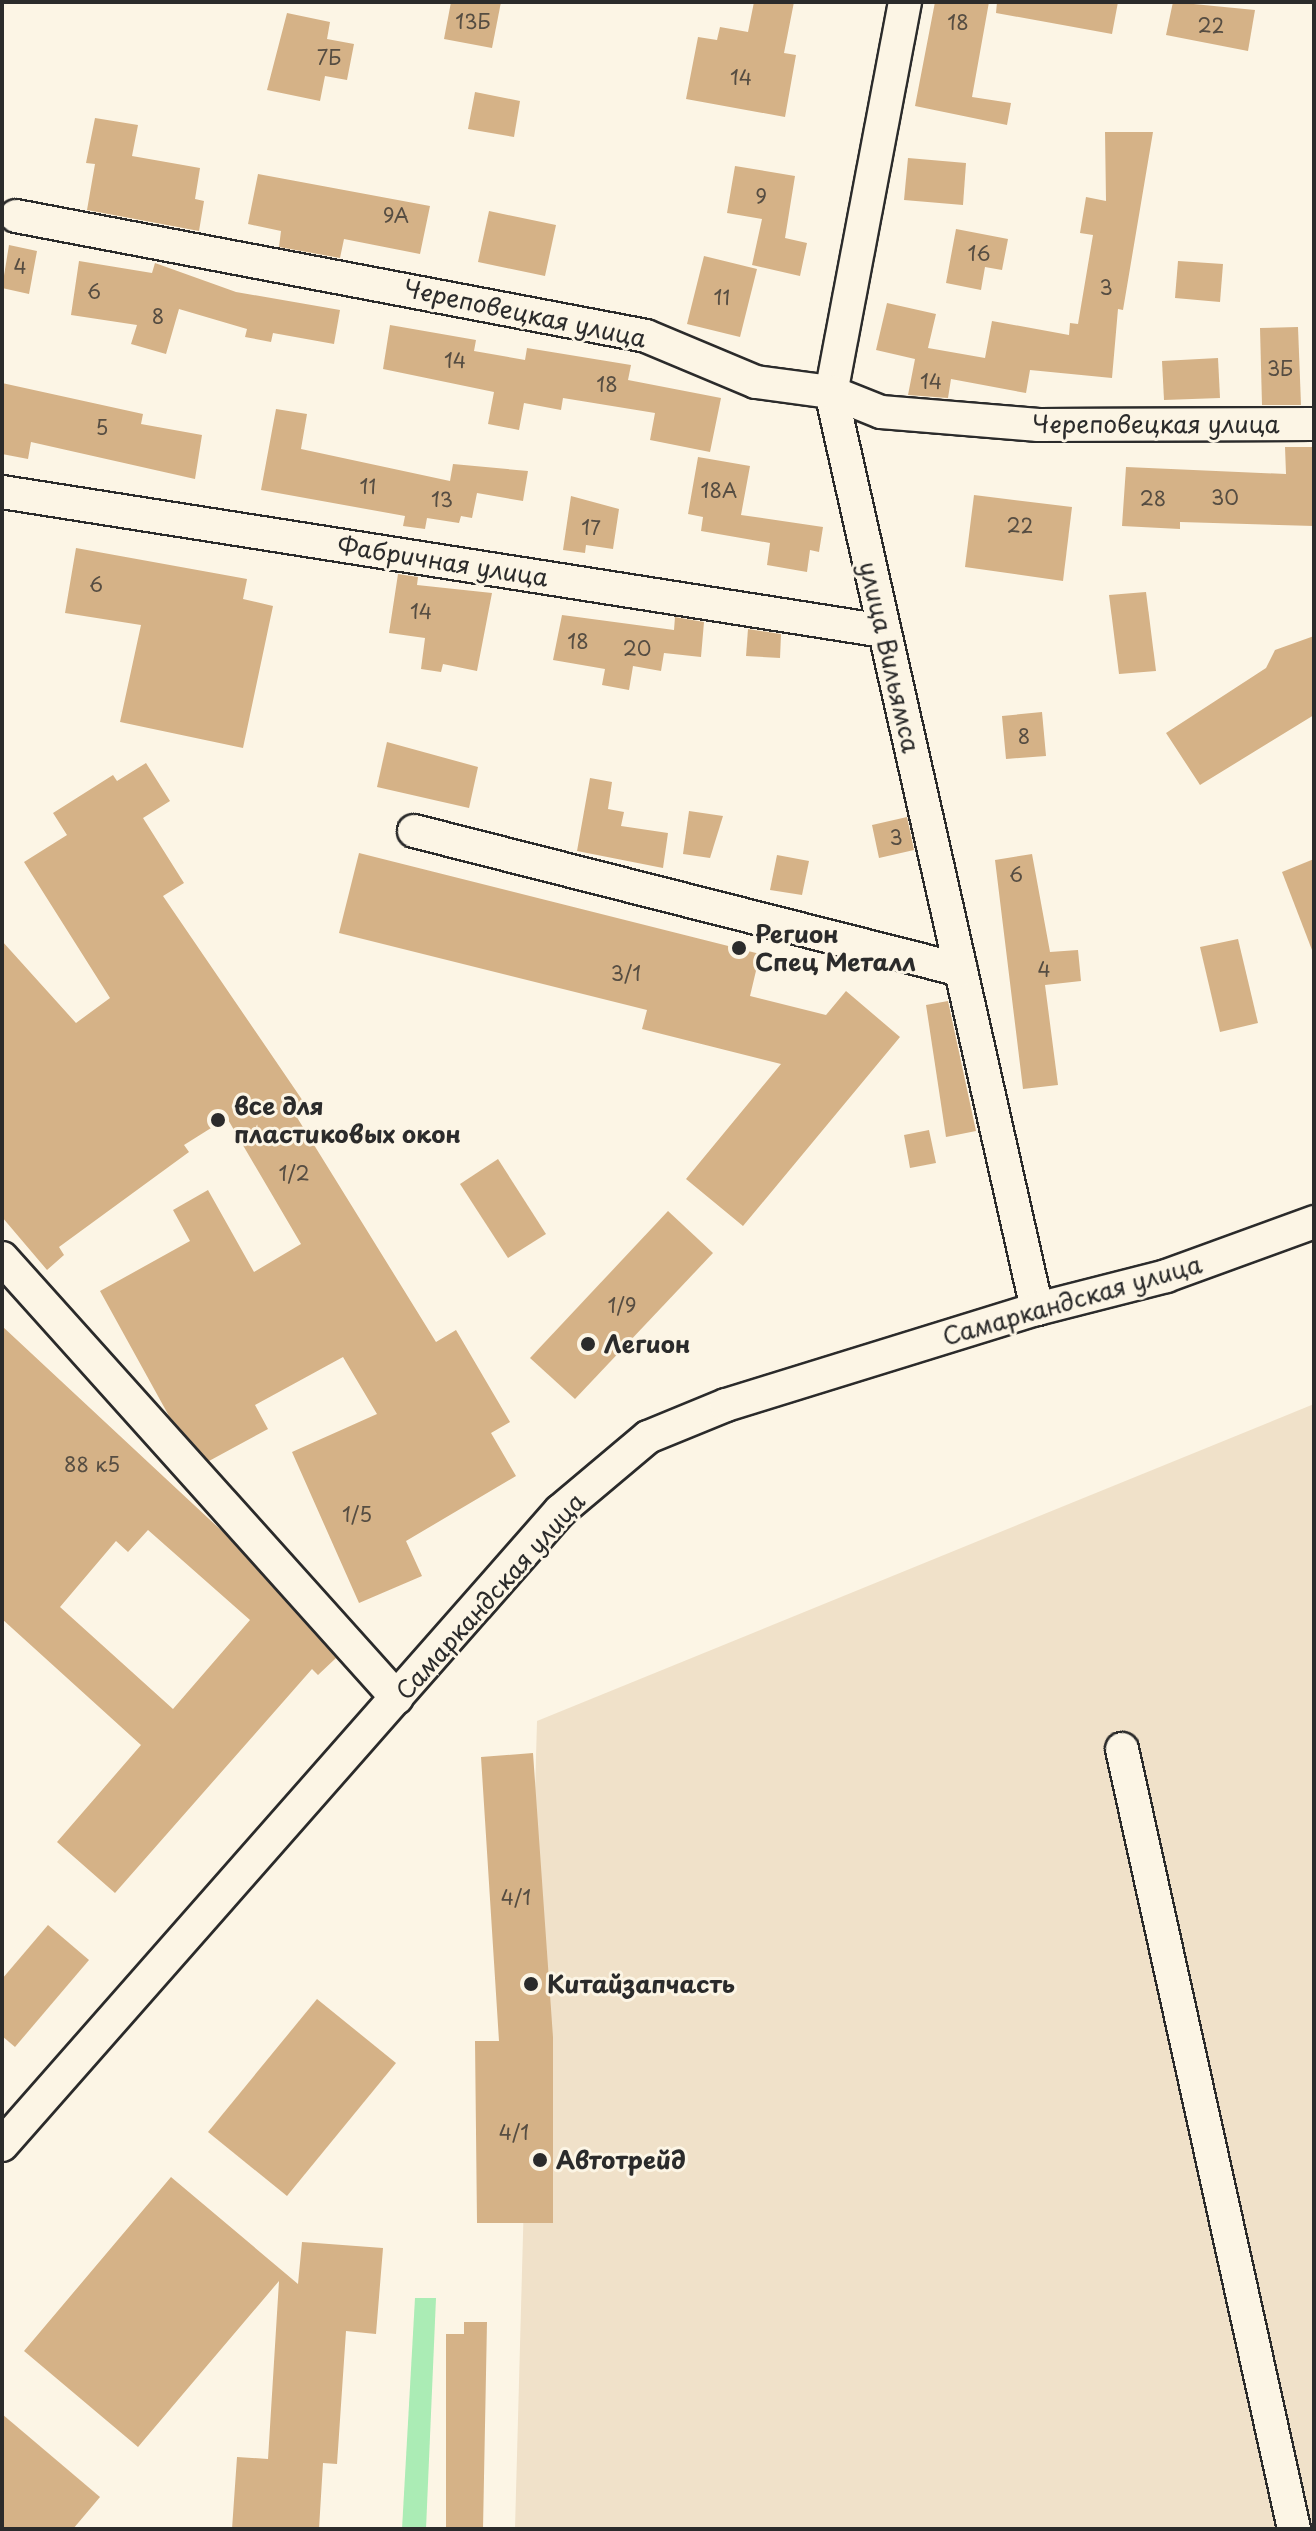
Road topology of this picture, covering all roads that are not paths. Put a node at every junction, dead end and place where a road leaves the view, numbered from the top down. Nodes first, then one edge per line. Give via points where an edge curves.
1 (905, 2) edge
2 (16, 216) dead end
3 (831, 392) junction
4 (1314, 424) edge
5 (2, 492) edge
6 (884, 631) junction
7 (414, 831) dead end
8 (961, 970) junction
9 (1314, 1222) edge
10 (2, 1258) edge
11 (1037, 1309) junction
12 (397, 1698) junction
13 (1122, 1749) dead end
14 (2, 2145) edge
15 (1294, 2529) edge

1 - 3 street, улица Вильямса
2 - 3 street, Череповецкая улица via 646,336 756,382
3 - 4 street, Череповецкая улица via 881,412 1038,425
3 - 6 street, улица Вильямса
5 - 6 street, Фабричная улица
6 - 8 street, улица Вильямса
7 - 8 street
8 - 11 street, улица Вильямса
9 - 11 street, Самаркандская улица via 1166,1276
10 - 12 street
11 - 12 street, Самаркандская улица via 726,1405 648,1437 560,1511
12 - 14 street, Самаркандская улица
13 - 15 street

